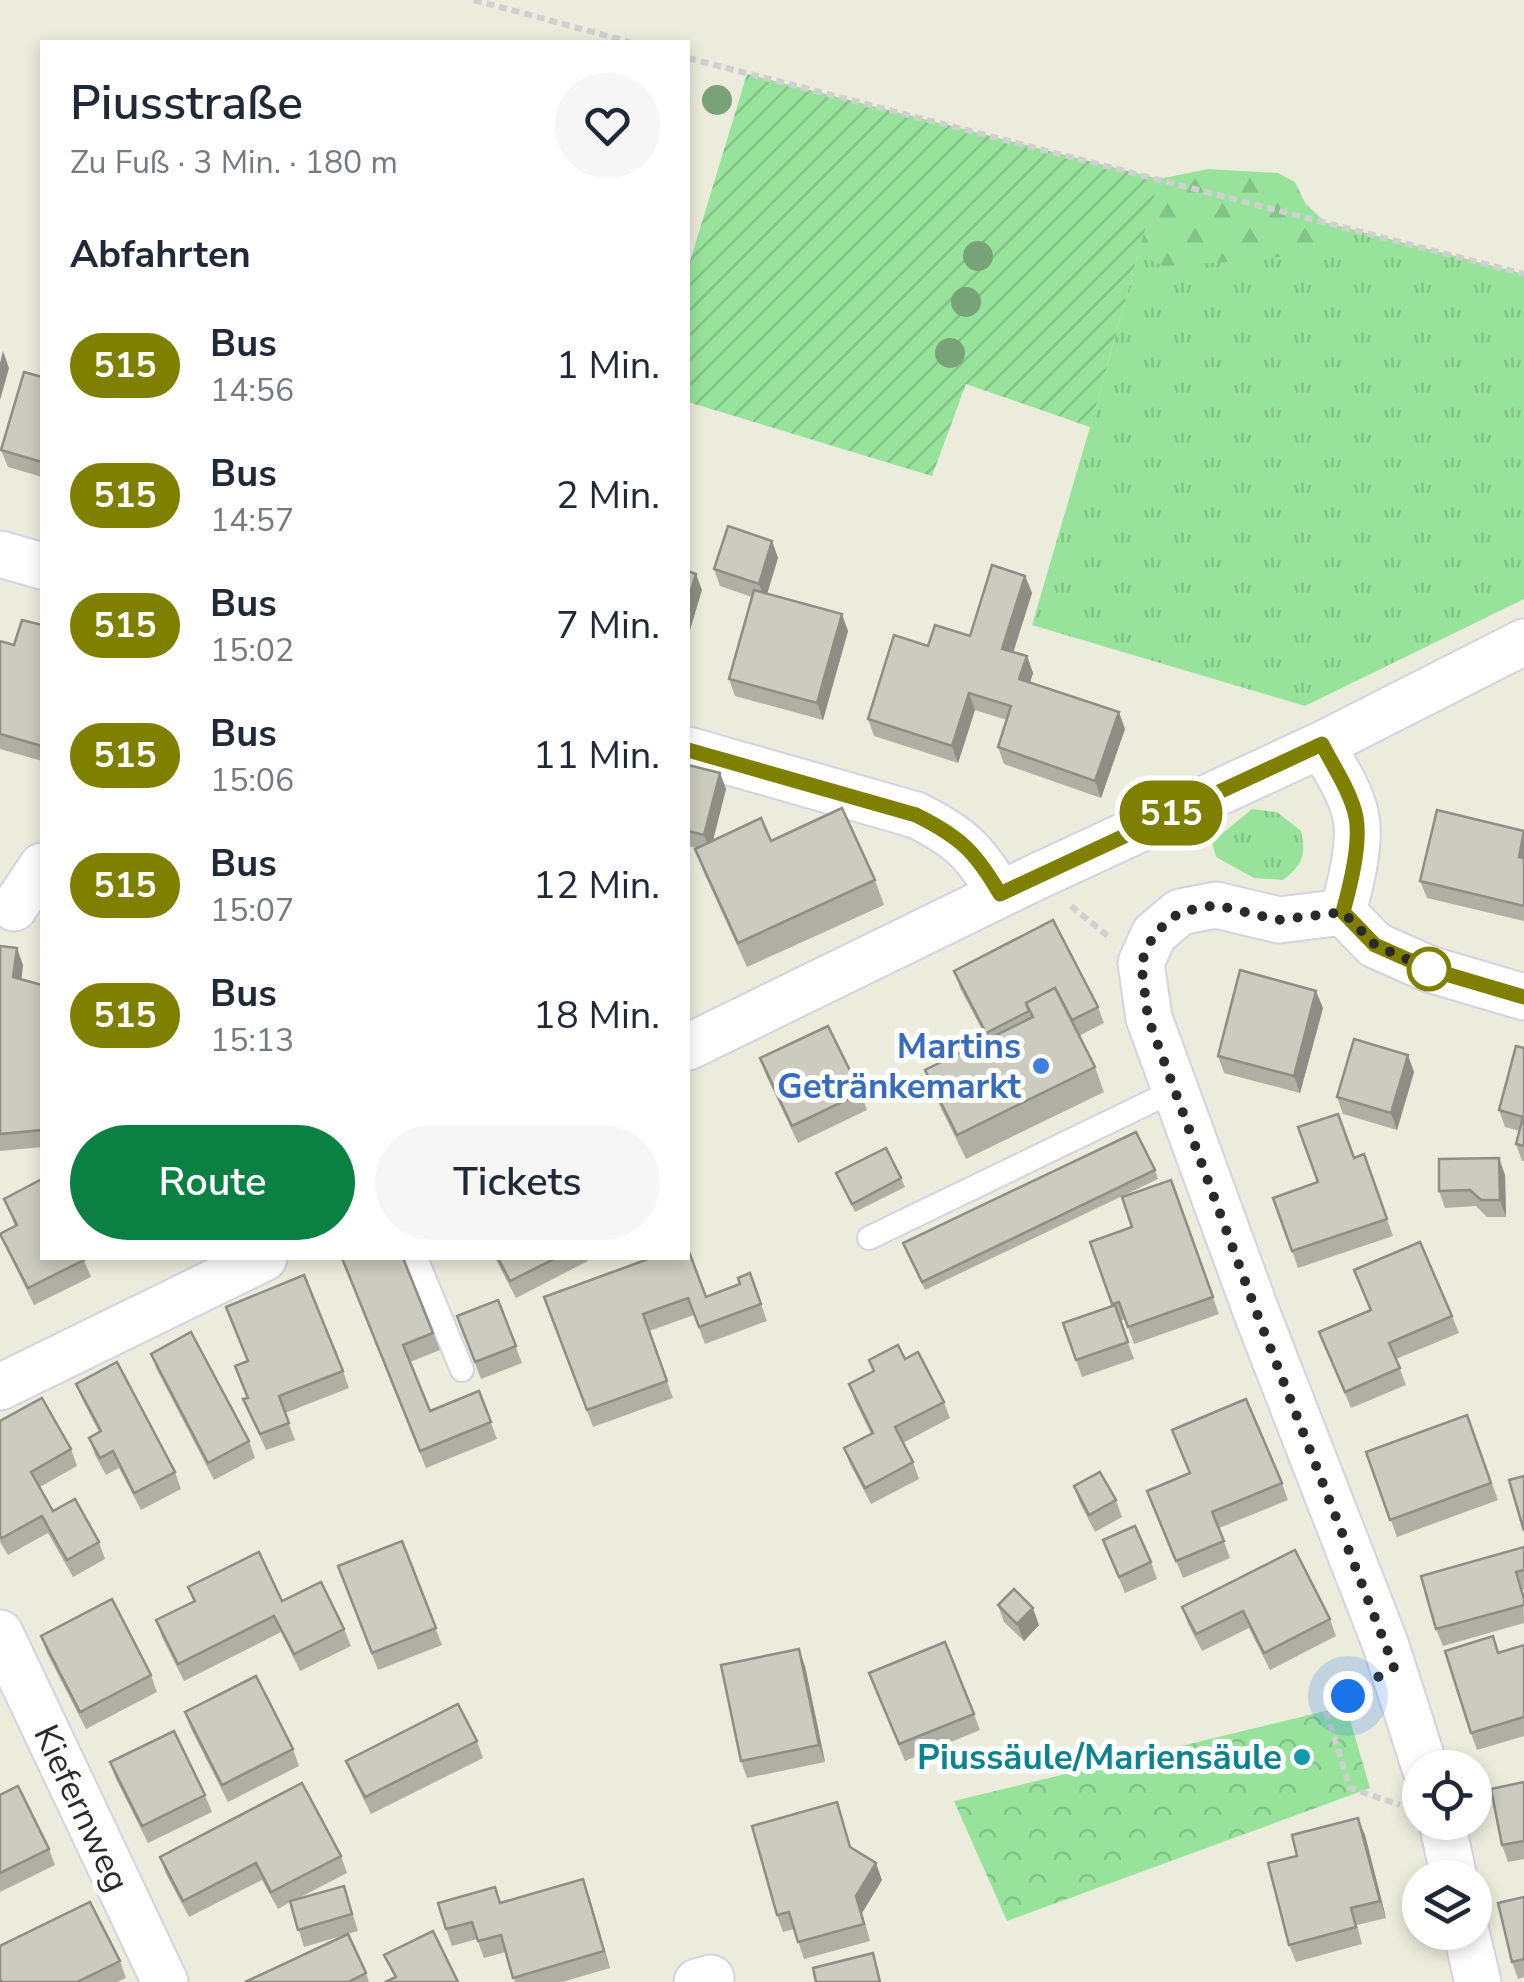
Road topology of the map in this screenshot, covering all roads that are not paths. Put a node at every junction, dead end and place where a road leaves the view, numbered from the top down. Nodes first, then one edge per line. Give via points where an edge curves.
1 (0, 554) edge
2 (40, 565) edge
3 (1524, 642) edge
4 (1322, 744) junction
5 (690, 751) edge
6 (40, 869) edge
7 (1018, 885) junction
8 (1343, 912) junction
9 (7, 914) edge
10 (1524, 996) edge
11 (690, 1046) edge
12 (1175, 1090) junction
13 (869, 1238) dead end
14 (260, 1260) edge
15 (417, 1260) edge
16 (462, 1370) dead end
17 (0, 1387) edge
18 (0, 1633) edge
19 (1419, 1750) edge
20 (1470, 1950) edge
21 (164, 1982) edge
22 (1478, 1982) edge

1 - 2 street
3 - 4 street
4 - 7 street
4 - 8 street via 1356,818
5 - 7 street via 916,815 950,832
6 - 9 street
7 - 11 street
8 - 10 street via 1375,945 1429,969
8 - 12 street via 1278,920 1216,905 1180,912 1154,934 1141,963 1148,1018
12 - 13 lane
12 - 19 street
14 - 17 street
15 - 16 lane
18 - 21 street, Kiefernweg
20 - 22 street

